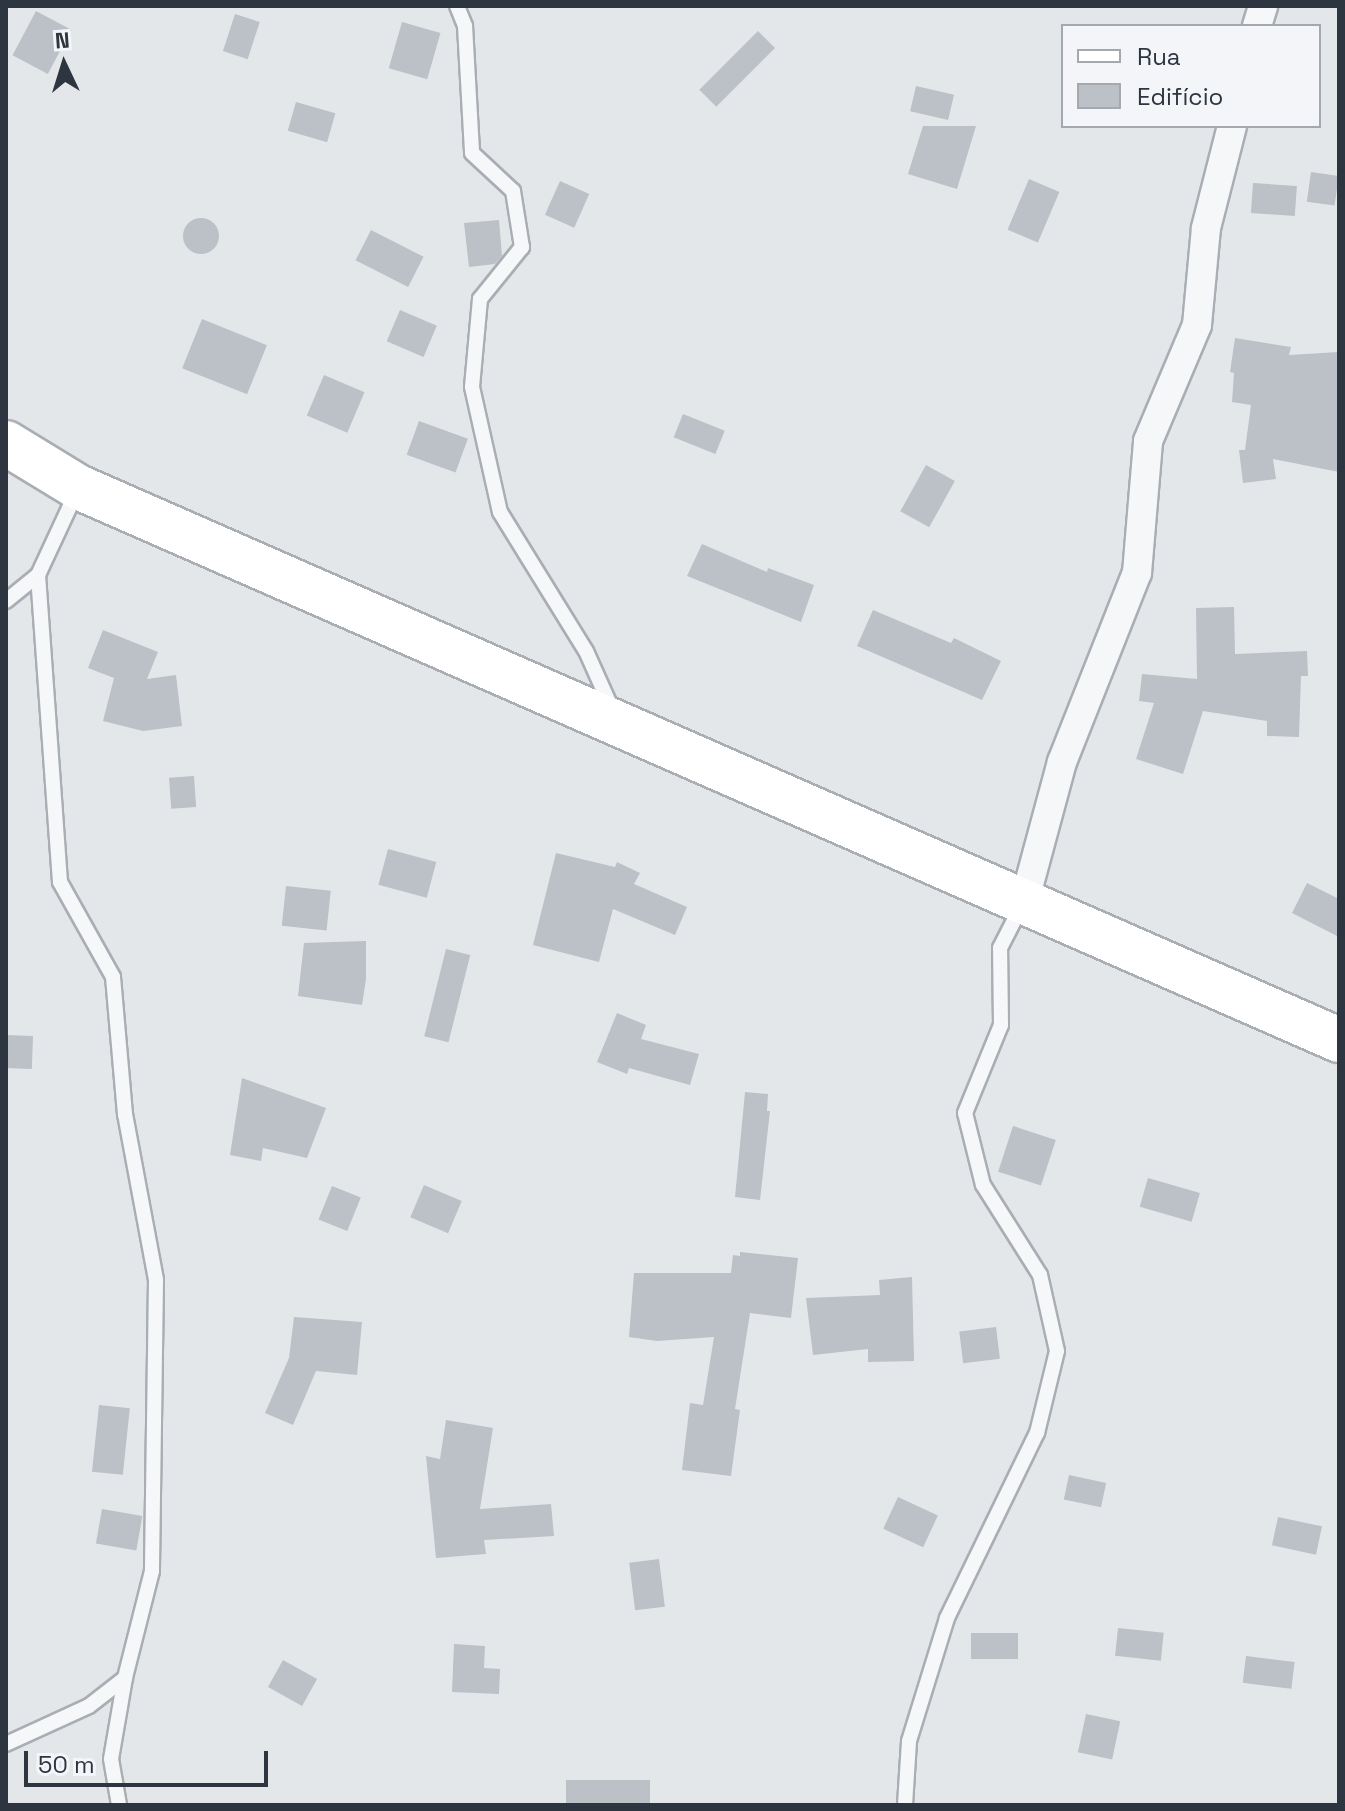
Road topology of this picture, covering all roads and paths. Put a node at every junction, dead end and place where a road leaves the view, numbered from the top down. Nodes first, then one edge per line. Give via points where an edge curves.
1 (457, 6) edge
2 (1231, 128) edge
3 (6, 443) edge
4 (78, 487) junction
5 (38, 575) junction
6 (6, 601) edge
7 (617, 722) junction
8 (1025, 899) junction
9 (1339, 1040) edge
10 (125, 1678) junction
11 (6, 1744) edge
12 (119, 1805) edge
13 (905, 1805) edge

1 - 7 lane via 465,26 472,153 513,191 522,247 480,299 472,387 496,498 586,651
2 - 8 street via 1206,228 1197,325 1148,441 1137,573 1062,762
3 - 4 main road
4 - 5 lane
4 - 7 main road
5 - 6 lane
5 - 10 lane via 60,882 113,977 125,1114 156,1280 152,1571
7 - 8 main road
8 - 9 main road
8 - 13 lane via 1000,948 1001,1025 965,1113 983,1185 1040,1275 1057,1351 1037,1433 947,1618 909,1741
10 - 11 lane via 89,1706
10 - 12 lane via 111,1759

